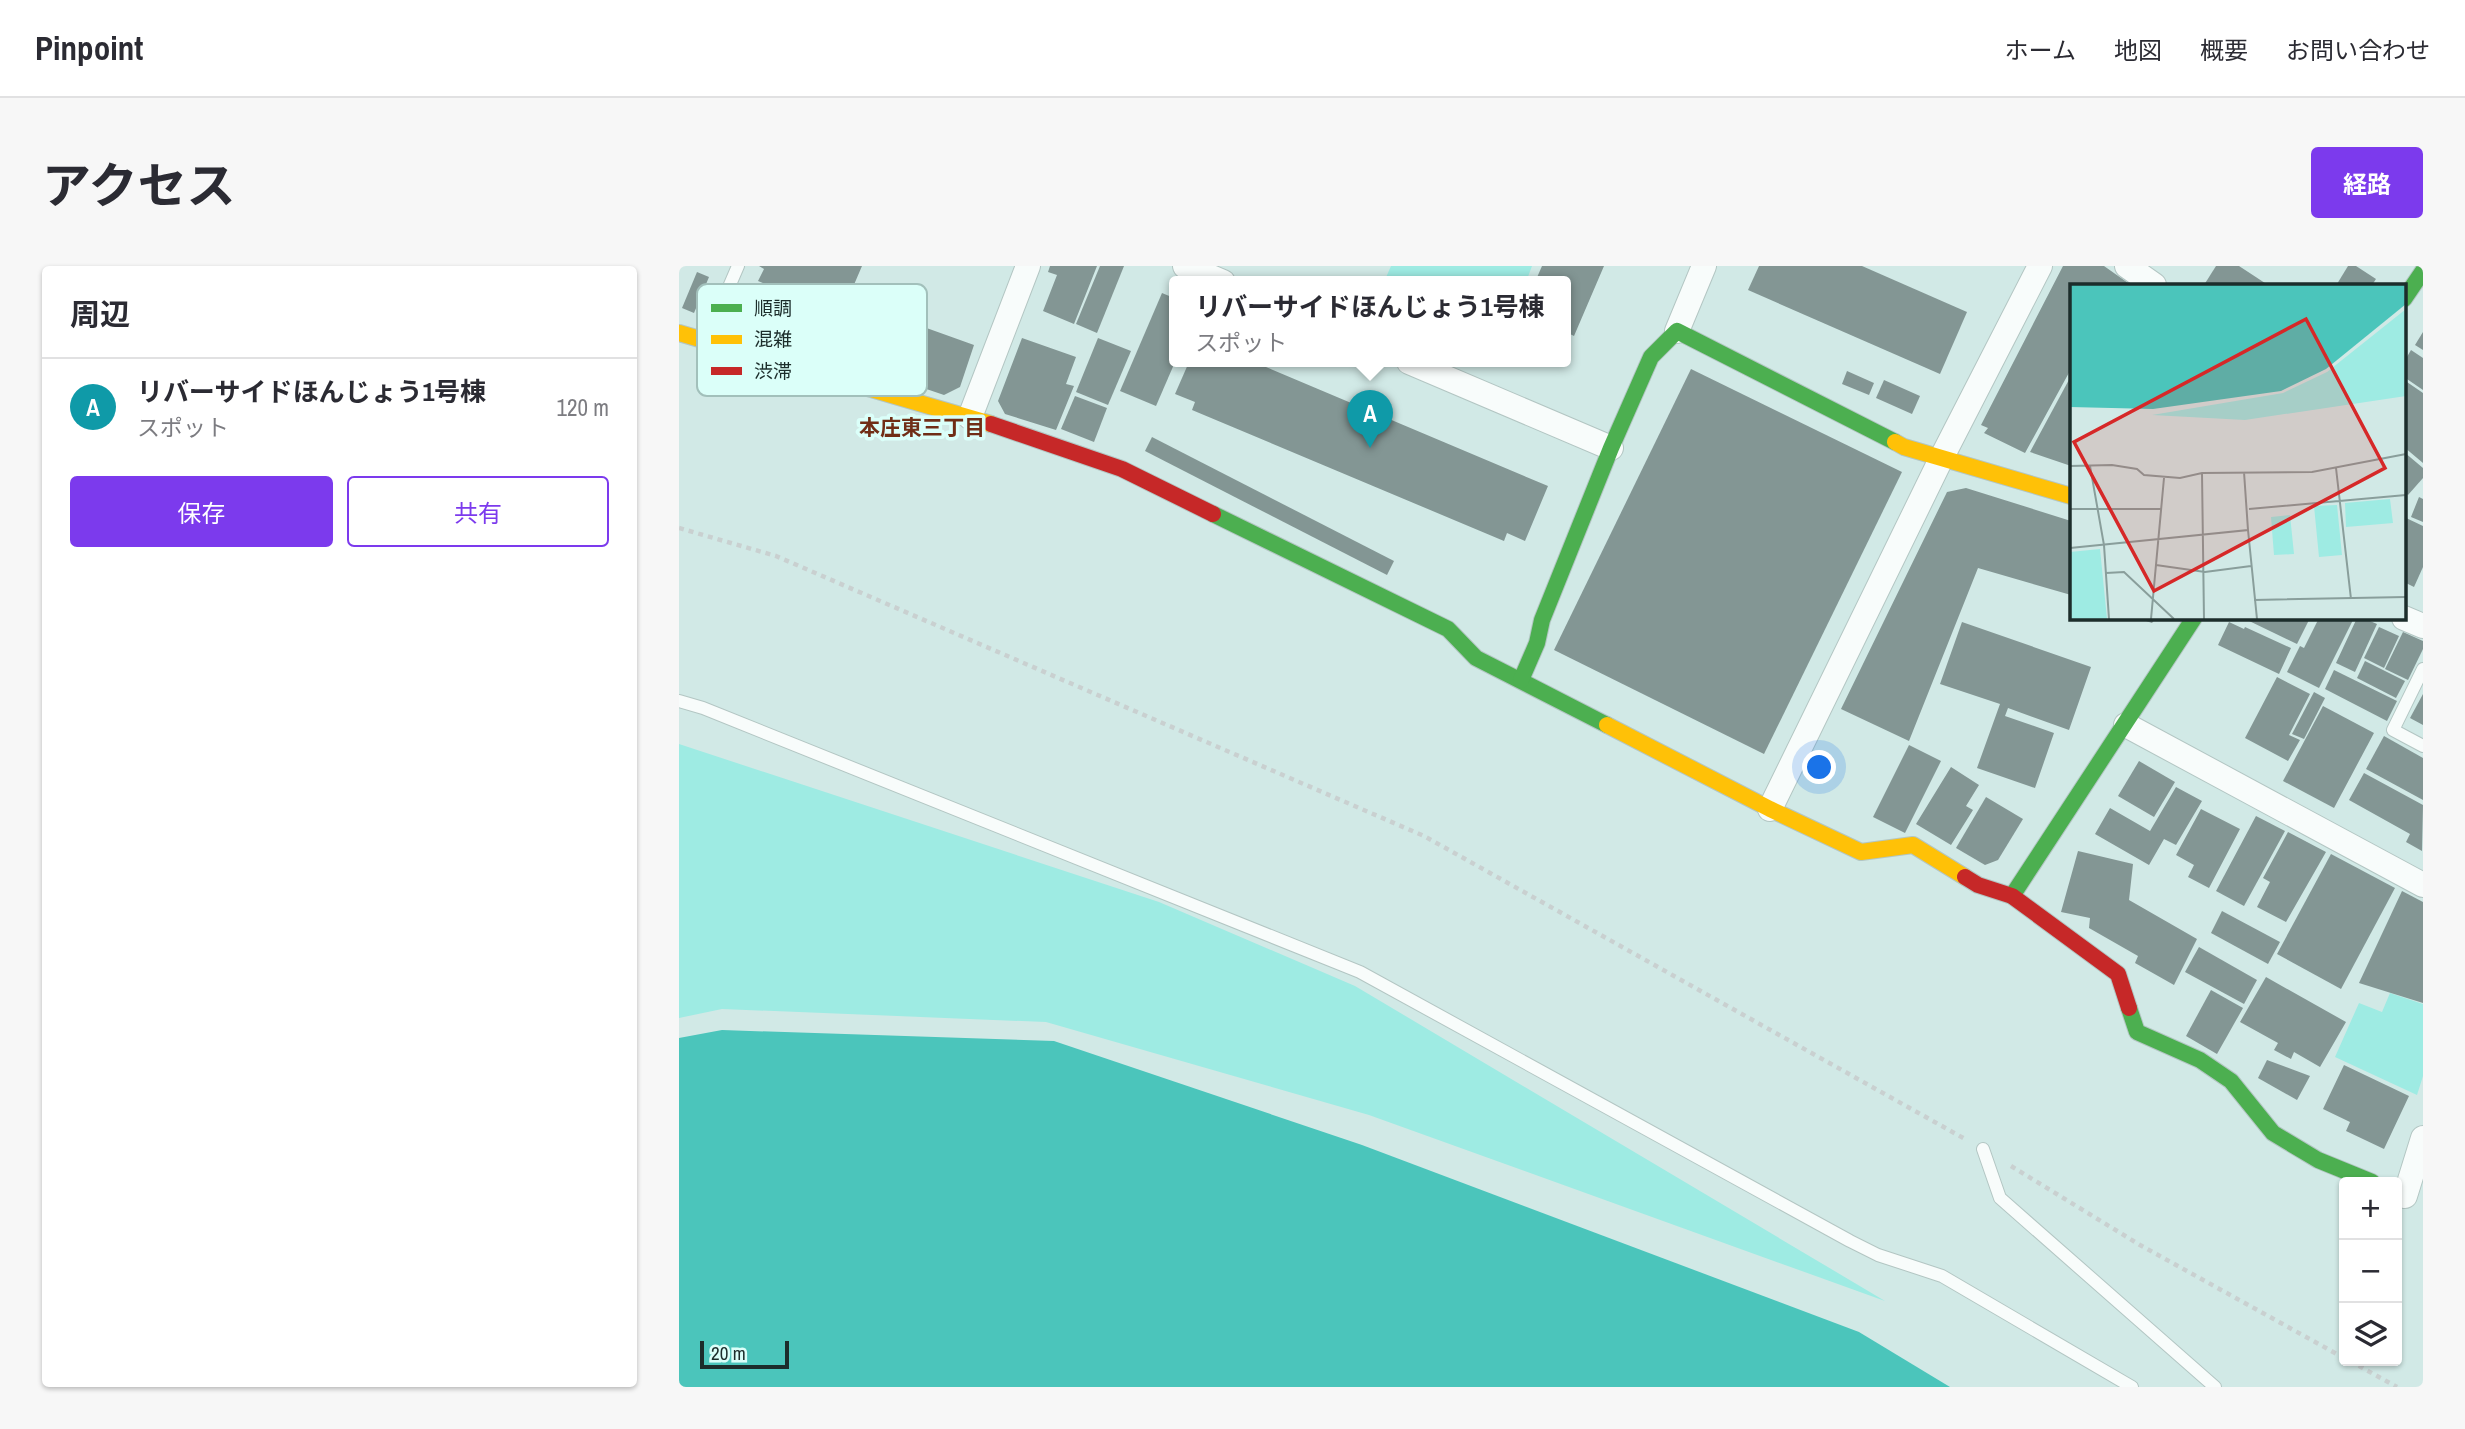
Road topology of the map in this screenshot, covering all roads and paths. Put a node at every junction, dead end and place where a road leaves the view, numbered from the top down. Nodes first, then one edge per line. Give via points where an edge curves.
1 (738, 266) edge
2 (1028, 266) edge
3 (1185, 266) edge
4 (1704, 266) edge
5 (2040, 266) edge
6 (2127, 266) edge
7 (2423, 271) edge
8 (1209, 276) edge
9 (730, 284) edge
10 (2153, 284) edge
11 (2406, 296) edge
12 (1677, 331) junction
13 (679, 333) edge
14 (697, 339) edge
15 (1421, 367) edge
16 (896, 396) edge
17 (970, 417) junction
18 (1611, 448) junction
19 (1942, 457) junction
20 (2070, 496) edge
21 (679, 528) edge
22 (2406, 619) edge
23 (2193, 620) edge
24 (2423, 626) edge
25 (2423, 669) edge
26 (1521, 680) junction
27 (679, 701) edge
28 (2126, 724) junction
29 (2423, 746) edge
30 (1770, 809) junction
31 (2423, 885) edge
32 (2012, 896) junction
33 (2423, 1138) edge
34 (1983, 1149) junction
35 (2360, 1177) edge
36 (2408, 1198) edge
37 (2339, 1355) edge
38 (2359, 1366) edge
39 (2132, 1387) edge
40 (2215, 1387) edge
41 (2397, 1387) edge

1 - 9 lane
2 - 17 street
3 - 8 street
4 - 12 street
5 - 19 street
6 - 10 street
7 - 11 street
12 - 18 street via 1651,357
12 - 19 street via 1904,447
13 - 14 street
15 - 18 street
16 - 17 street
17 - 26 street via 1122,469 1448,629 1476,658
18 - 26 street
19 - 20 street
19 - 30 street
21 - 34 path via 776,556 1425,836
22 - 24 street
23 - 28 street
25 - 29 lane via 2393,730
26 - 30 street
27 - 39 lane via 1360,972 1850,1241 1942,1276
28 - 31 street
28 - 32 street
30 - 32 street via 1861,852 1913,845 1977,885
32 - 35 street via 2118,974 2137,1032 2200,1060 2231,1081 2273,1133 2318,1160
33 - 36 street
34 - 37 path via 2140,1245
34 - 40 lane via 2000,1198
38 - 41 path

